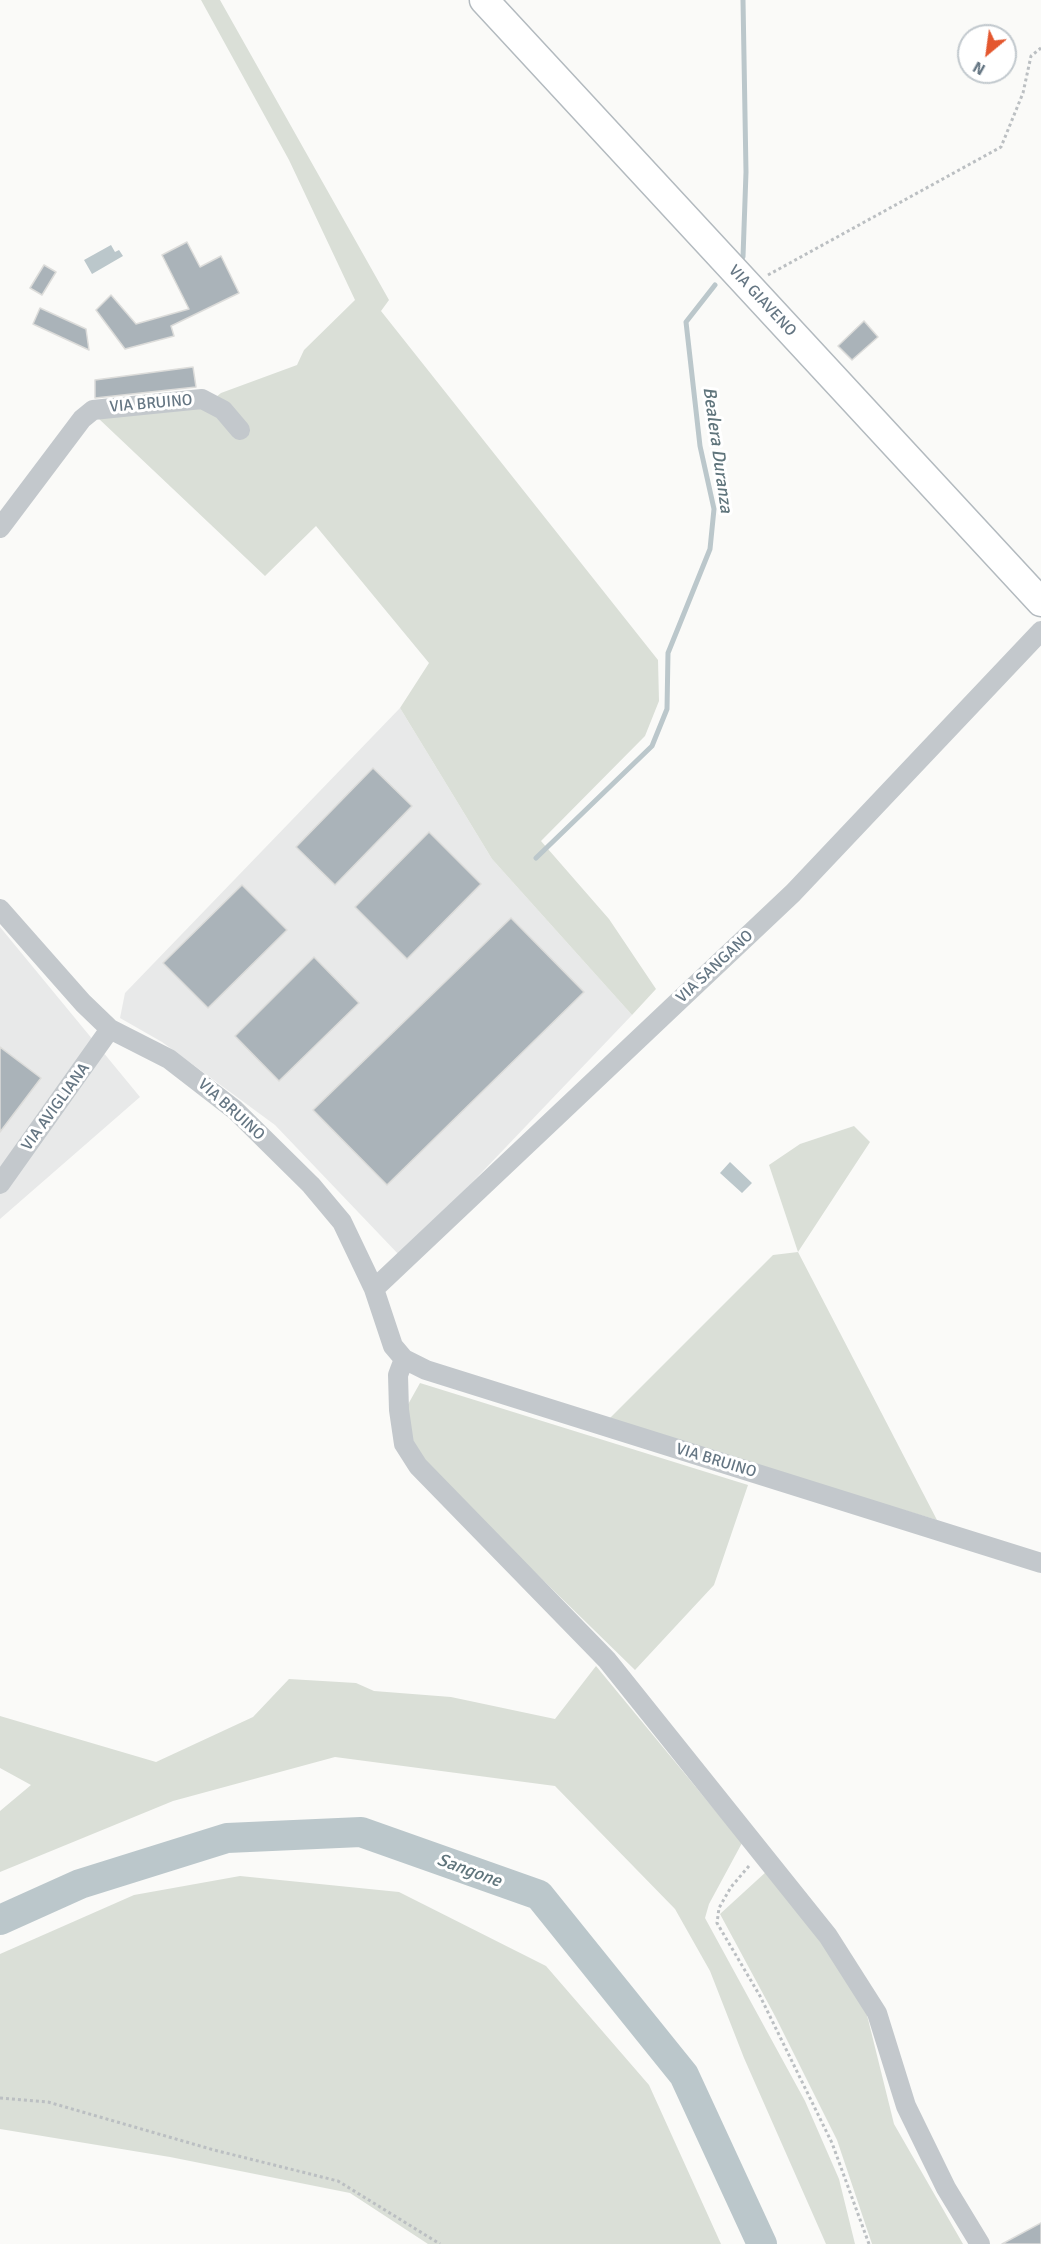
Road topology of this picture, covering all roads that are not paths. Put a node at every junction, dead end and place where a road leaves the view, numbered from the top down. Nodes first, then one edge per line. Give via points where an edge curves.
1 (484, 0) edge
2 (240, 430) dead end
3 (0, 528) edge
4 (1041, 602) edge
5 (1041, 631) edge
6 (0, 909) edge
7 (110, 1029) junction
8 (0, 1184) edge
9 (374, 1289) junction
10 (405, 1359) junction
11 (1035, 1561) edge
12 (980, 2244) edge

1 - 4 main road, VIA GIAVENO
2 - 3 street, VIA BRUINO via 224,410 202,399 93,410
5 - 9 street, VIA SANGANO via 793,893
6 - 7 street, VIA BRUINO
7 - 8 street, VIA AVIGLIANA
7 - 9 street, VIA BRUINO via 148,1046 235,1110 311,1185 342,1222
9 - 10 street, VIA BRUINO via 393,1346
10 - 11 street, VIA BRUINO via 426,1370
10 - 12 street via 398,1375 399,1410 404,1444 418,1466 607,1660 750,1851 828,1936 877,2013 906,2106 946,2188

